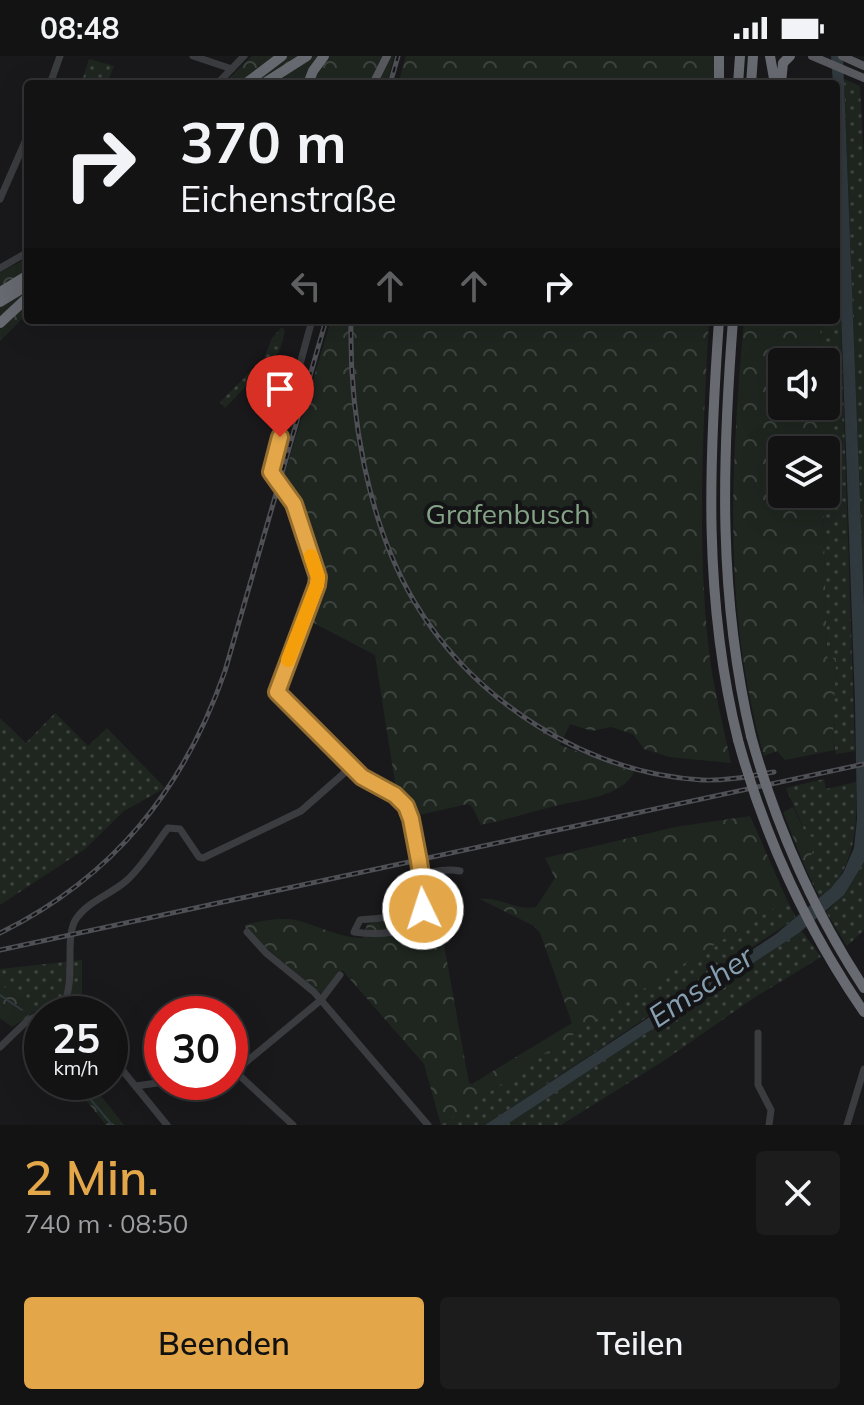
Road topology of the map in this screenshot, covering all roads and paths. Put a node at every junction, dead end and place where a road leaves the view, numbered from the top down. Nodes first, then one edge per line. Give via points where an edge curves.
1 (60, 56) edge
2 (193, 56) edge
3 (244, 56) edge
4 (282, 56) edge
5 (307, 56) edge
6 (324, 56) edge
7 (387, 56) edge
8 (740, 56) edge
9 (753, 56) edge
10 (773, 56) edge
11 (790, 56) edge
12 (812, 56) edge
13 (842, 56) edge
14 (719, 57) edge
15 (862, 65) edge
16 (232, 69) junction
17 (862, 78) edge
18 (51, 80) edge
19 (221, 80) edge
20 (250, 80) edge
21 (269, 80) edge
22 (309, 80) edge
23 (375, 80) edge
24 (719, 80) edge
25 (738, 80) edge
26 (751, 80) edge
27 (778, 80) edge
28 (780, 80) edge
29 (24, 144) edge
30 (0, 199) edge
31 (24, 254) edge
32 (0, 268) edge
33 (24, 277) edge
34 (24, 287) edge
35 (0, 292) edge
36 (24, 301) edge
37 (0, 302) edge
38 (0, 323) edge
39 (311, 324) edge
40 (719, 324) edge
41 (733, 324) edge
42 (351, 767) junction
43 (460, 871) dead end
44 (247, 932) dead end
45 (340, 975) dead end
46 (864, 988) edge
47 (66, 996) edge
48 (321, 1000) junction
49 (864, 1012) edge
50 (24, 1024) edge
51 (758, 1033) dead end
52 (0, 1047) edge
53 (248, 1059) edge
54 (864, 1069) edge
55 (128, 1076) edge
56 (144, 1085) edge
57 (136, 1086) junction
58 (248, 1086) edge
59 (167, 1125) edge
60 (293, 1125) edge
61 (428, 1125) edge
62 (769, 1125) edge
63 (847, 1125) edge

1 - 18 street
2 - 16 street
3 - 16 street
4 - 20 highway
5 - 21 highway
6 - 22 highway
7 - 23 main road
8 - 25 highway
9 - 26 highway
10 - 27 highway
11 - 28 highway
12 - 17 main road
13 - 15 main road
14 - 24 highway
16 - 19 street
29 - 30 street
31 - 32 street
33 - 35 highway
34 - 37 highway
36 - 38 highway
39 - 42 street via 271,471 294,504 318,581 277,692
40 - 49 highway, bridge via 711,450 712,566 721,657 738,740 790,886
41 - 46 highway, bridge via 725,566 730,628 751,736 801,878
42 - 43 street, bridge via 404,803 410,814 415,837 423,885 423,909 411,925 384,933 354,932 360,920 389,914 411,879 443,871
42 - 47 street via 301,811 203,858 180,829 168,828 125,882 76,919
44 - 48 street
45 - 48 street
48 - 53 street
48 - 61 street
50 - 52 street
51 - 62 street via 758,1085 771,1110
54 - 63 street
55 - 57 street
56 - 57 street
57 - 59 street
58 - 60 street

